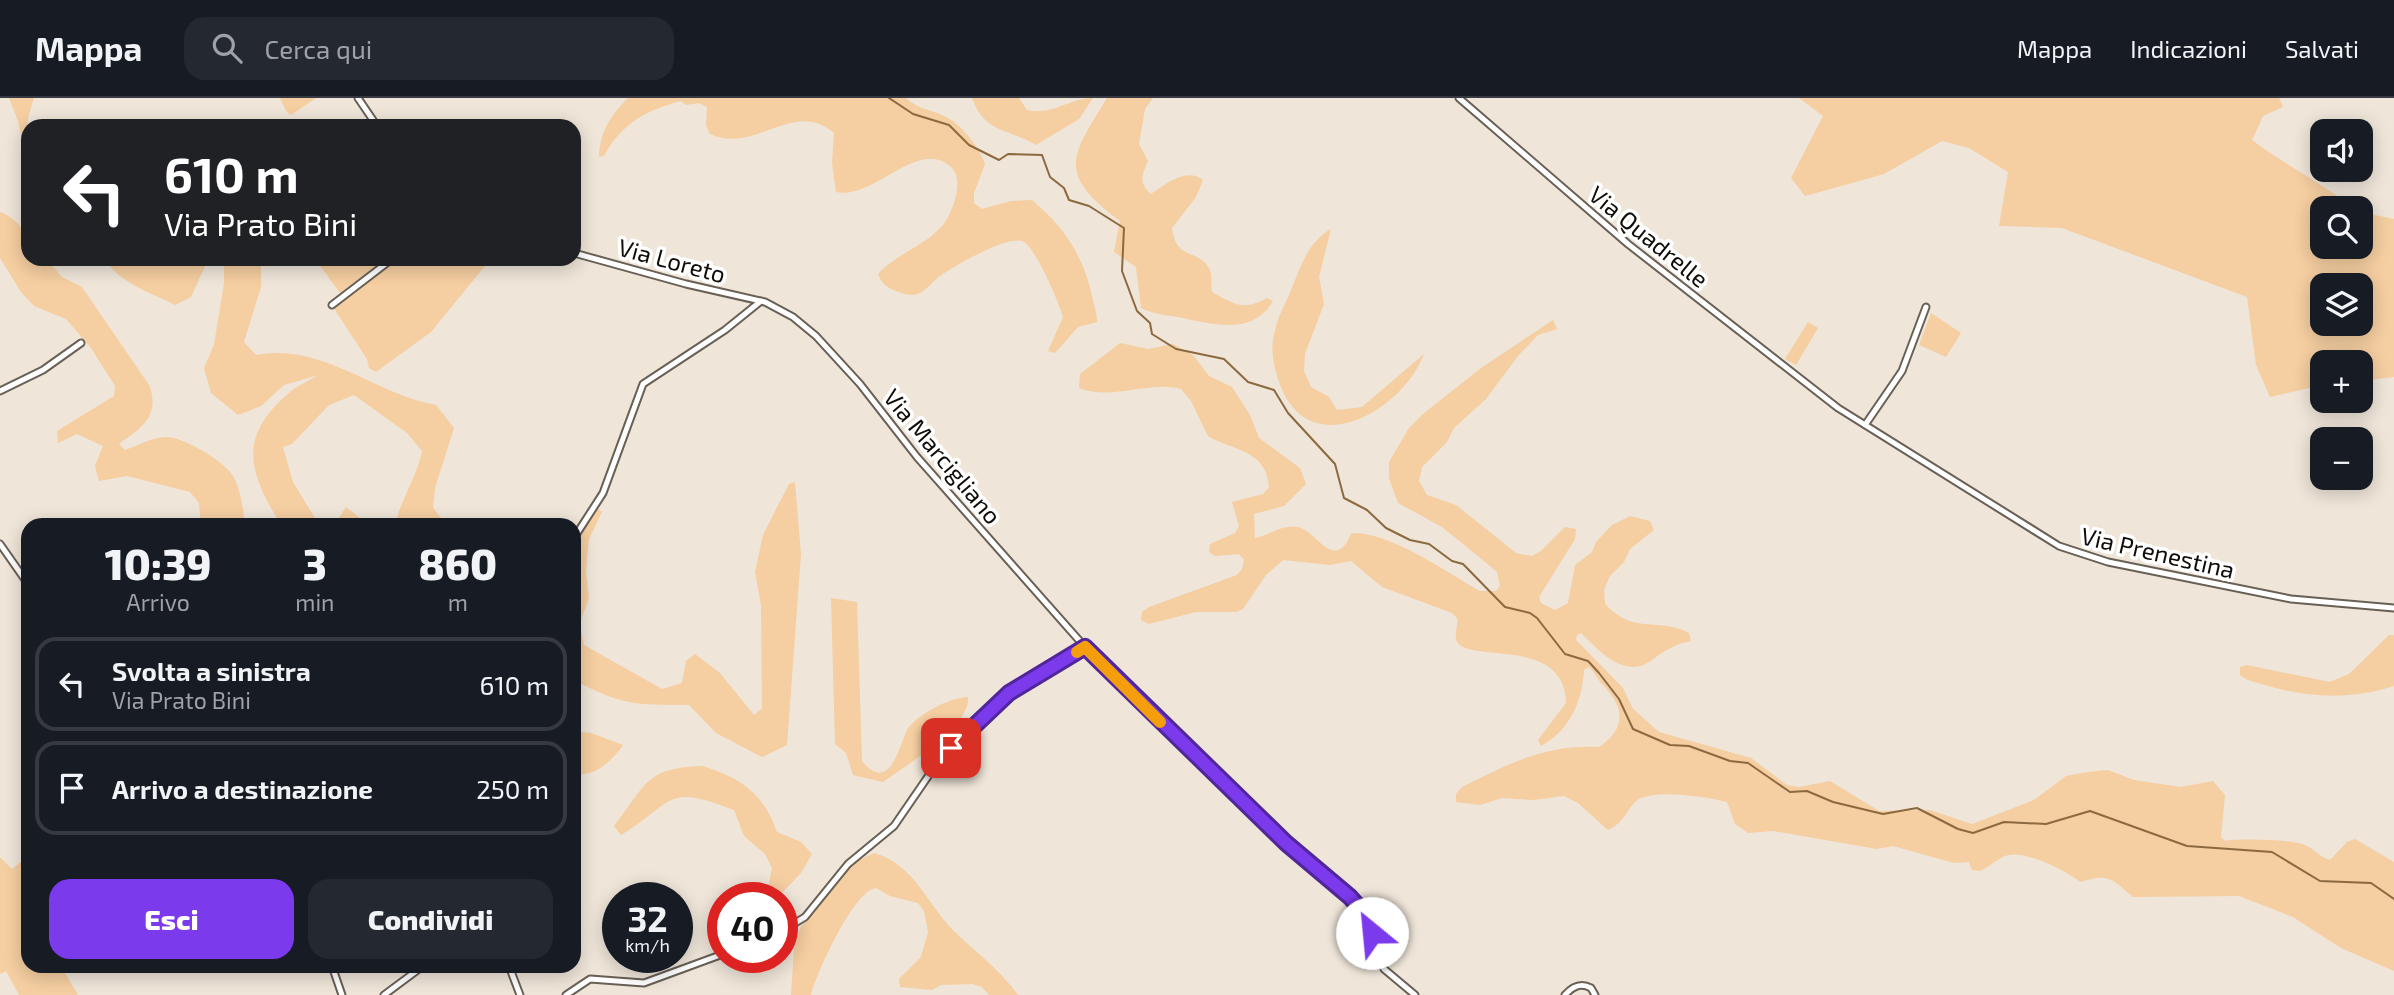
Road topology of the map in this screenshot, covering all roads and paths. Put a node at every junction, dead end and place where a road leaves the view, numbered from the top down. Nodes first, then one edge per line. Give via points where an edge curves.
1 (358, 98) edge
2 (1459, 98) edge
3 (372, 119) edge
4 (581, 255) edge
5 (383, 266) edge
6 (762, 301) junction
7 (332, 305) dead end
8 (1926, 307) dead end
9 (80, 344) dead end
10 (0, 391) edge
11 (1830, 401) joint
12 (1865, 425) junction
13 (581, 528) edge
14 (0, 544) edge
15 (21, 574) edge
16 (2394, 608) edge
17 (1085, 647) junction
18 (798, 921) edge
19 (707, 960) edge
20 (334, 973) edge
21 (414, 973) edge
22 (512, 973) edge
23 (342, 995) edge
24 (384, 995) edge
25 (520, 995) edge
26 (566, 995) edge
27 (1415, 995) edge
28 (1565, 995) edge
29 (1595, 995) edge

1 - 3 street
2 - 11 street, Via Quadrelle via 1628,244
4 - 6 street, Via Loreto
5 - 7 street
6 - 13 street via 643,384 601,498
6 - 17 street, Via Marcigliano via 799,322 844,366 917,457
8 - 12 street via 1902,371
9 - 10 street via 43,370
11 - 12 street, Via Prenestina
12 - 16 street, Via Prenestina via 2078,554 2297,600
14 - 15 street
17 - 18 street via 990,708 938,761 894,827 848,864
17 - 27 street, Via Marcigliano via 1283,839 1355,902 1368,919 1385,971
19 - 26 street via 647,983 592,978
20 - 23 street
21 - 24 street
22 - 25 street
28 - 29 street via 1582,985

